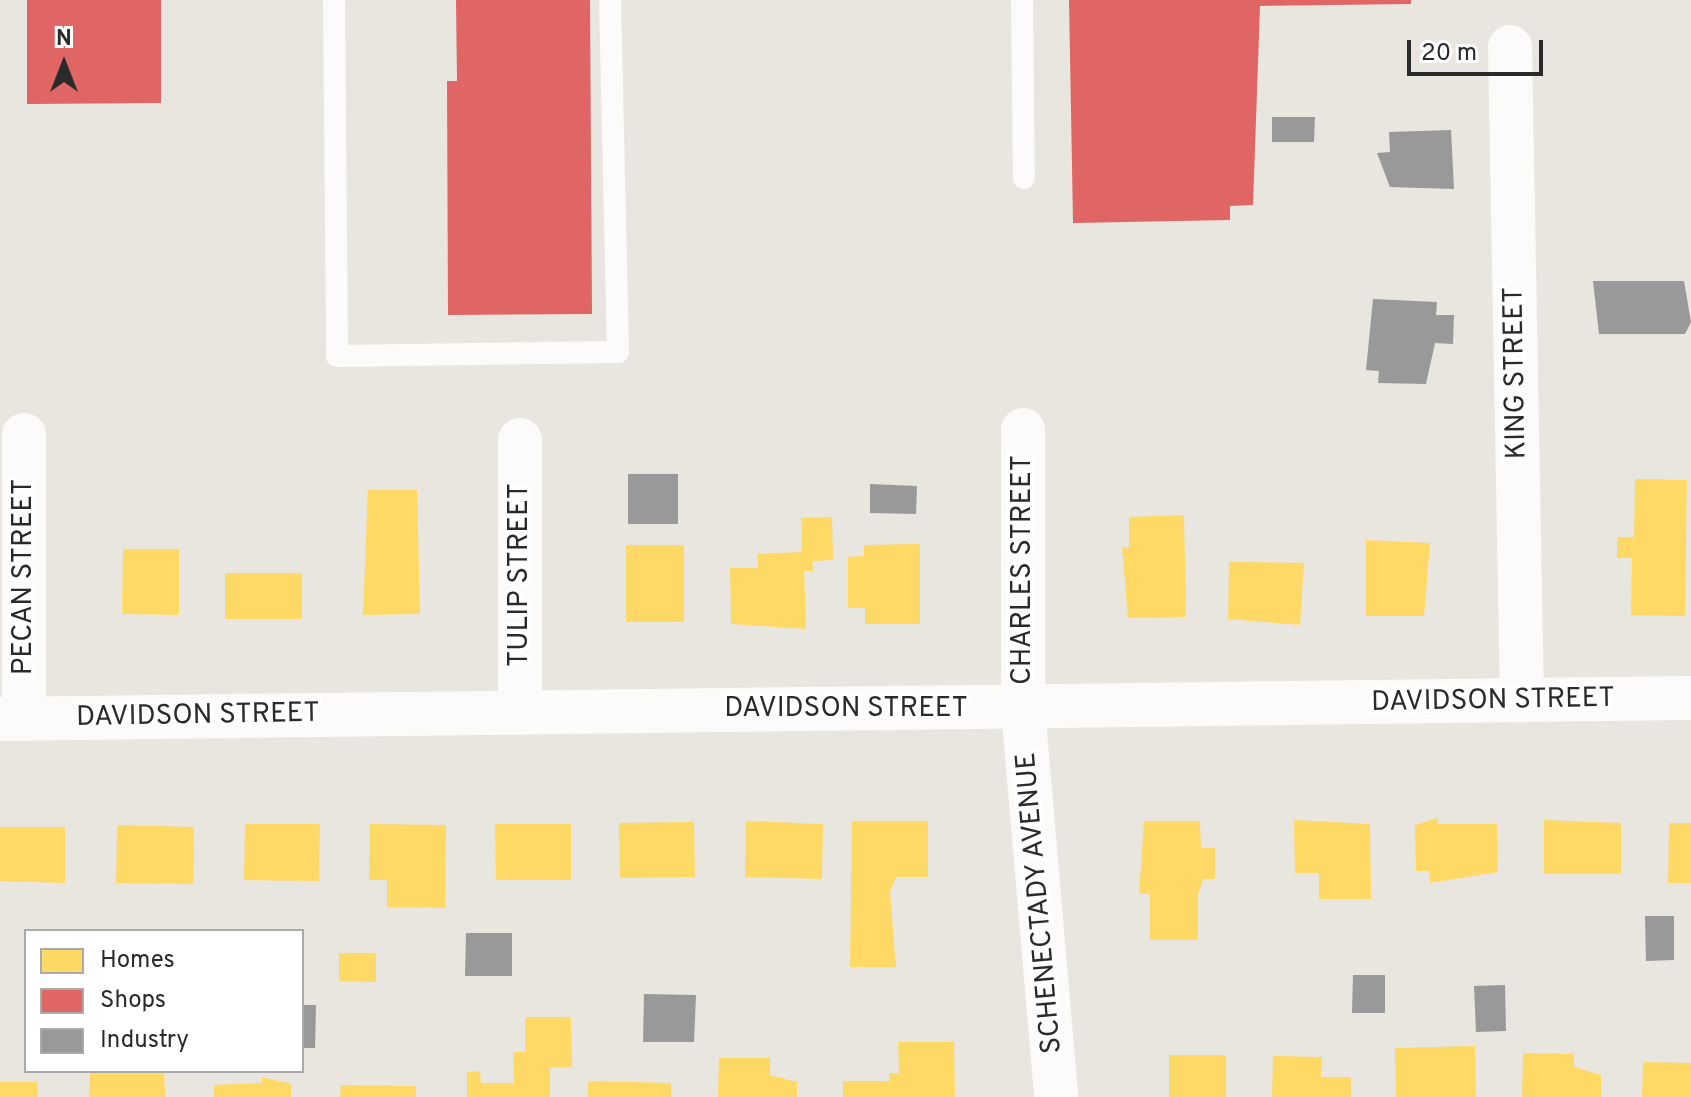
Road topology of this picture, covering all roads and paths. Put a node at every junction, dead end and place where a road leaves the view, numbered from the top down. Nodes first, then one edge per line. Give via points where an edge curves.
1 (334, 0) edge
2 (610, 0) edge
3 (1022, 0) edge
4 (1510, 47) dead end
5 (1024, 178) dead end
6 (1023, 430) dead end
7 (24, 435) dead end
8 (520, 440) dead end
9 (1691, 698) edge
10 (1522, 699) junction
11 (520, 709) junction
12 (1023, 709) junction
13 (12, 719) edge
14 (1056, 1097) edge

1 - 2 lane via 337,356 618,352
3 - 5 lane
4 - 10 street, KING STREET
6 - 12 street, CHARLES STREET
7 - 13 street, PECAN STREET
8 - 11 street, TULIP STREET
9 - 10 street, DAVIDSON STREET
10 - 12 street, DAVIDSON STREET
11 - 12 street, DAVIDSON STREET
11 - 13 street, DAVIDSON STREET
12 - 14 street, SCHENECTADY AVENUE

